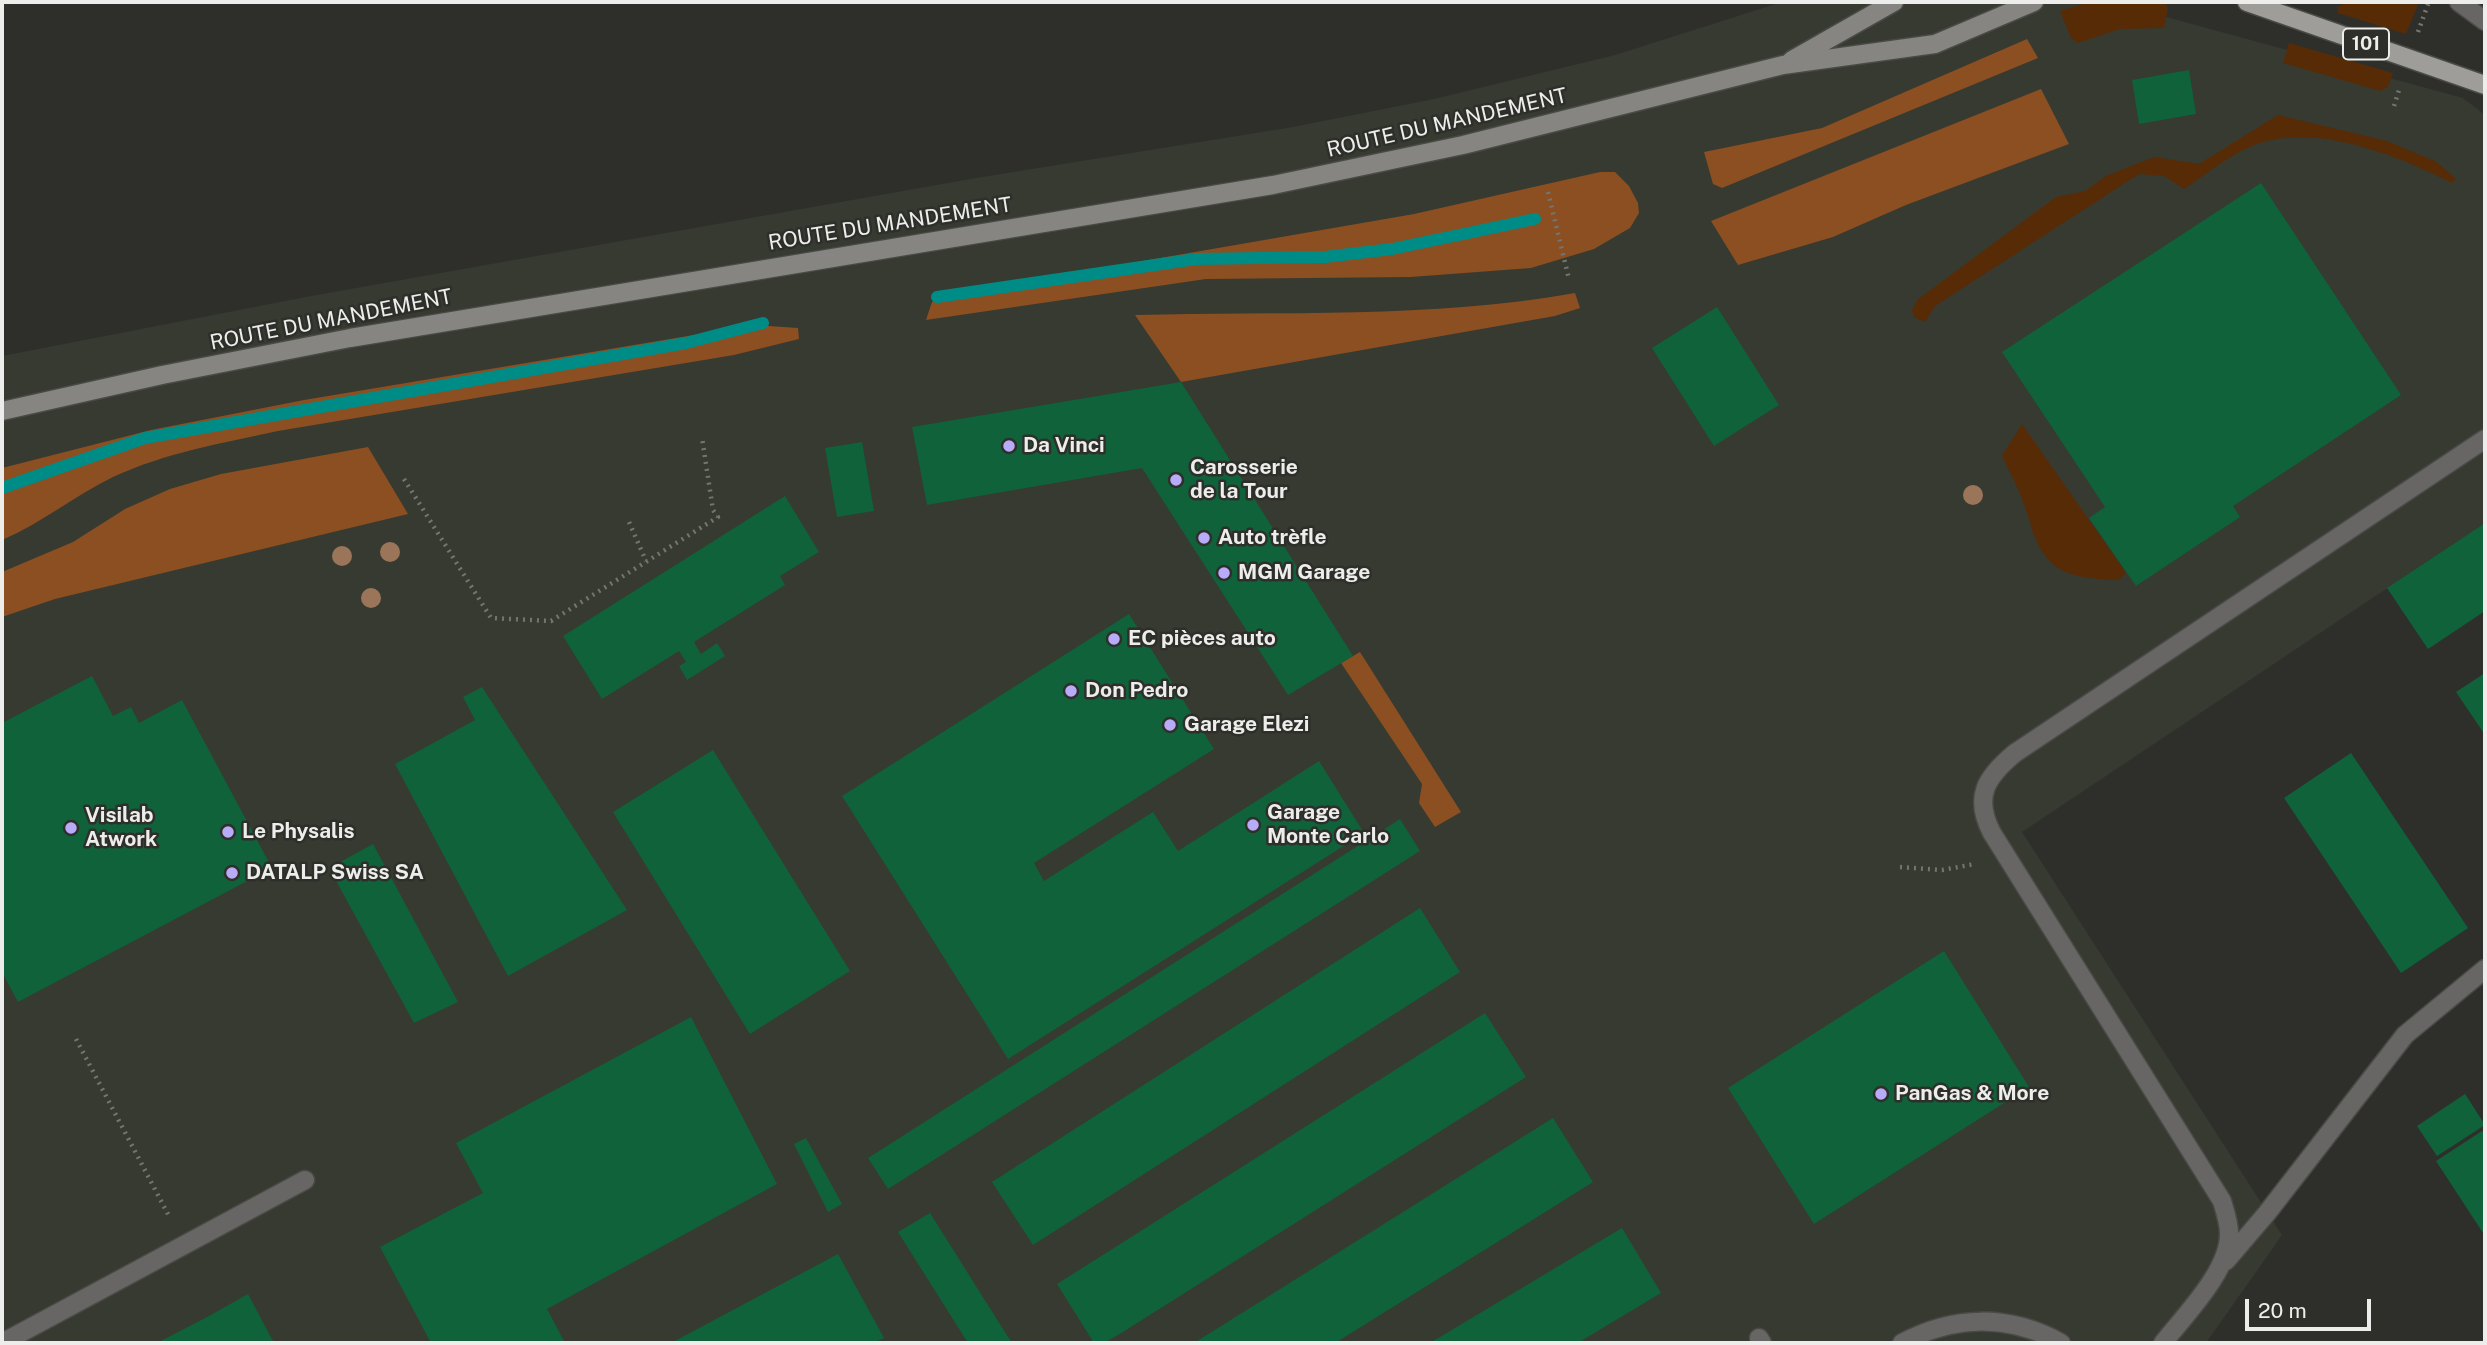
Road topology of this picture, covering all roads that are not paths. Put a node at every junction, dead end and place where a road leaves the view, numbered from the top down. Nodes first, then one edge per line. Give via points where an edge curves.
1 (1894, 2) edge
2 (2034, 2) edge
3 (2247, 2) edge
4 (2459, 2) edge
5 (2485, 21) edge
6 (1783, 65) junction
7 (2485, 85) edge
8 (2, 411) edge
9 (2485, 439) edge
10 (2485, 969) edge
11 (305, 1181) dead end
12 (2219, 1269) junction
13 (2, 1343) edge
14 (1902, 1343) edge
15 (2061, 1343) edge
16 (2163, 1343) edge

1 - 6 main road, ROUTE DU MANDEMENT
2 - 6 main road, ROUTE DU MANDEMENT via 1935,44
3 - 7 main road, 101
4 - 5 street
6 - 8 main road, ROUTE DU MANDEMENT via 1463,145 1273,185 350,338
9 - 12 street via 1995,769 1985,791 1983,811 2000,846 2214,1186 2229,1232
10 - 12 street via 2405,1035
11 - 13 street
12 - 16 street
14 - 15 street via 1942,1325 1981,1321 2028,1328

